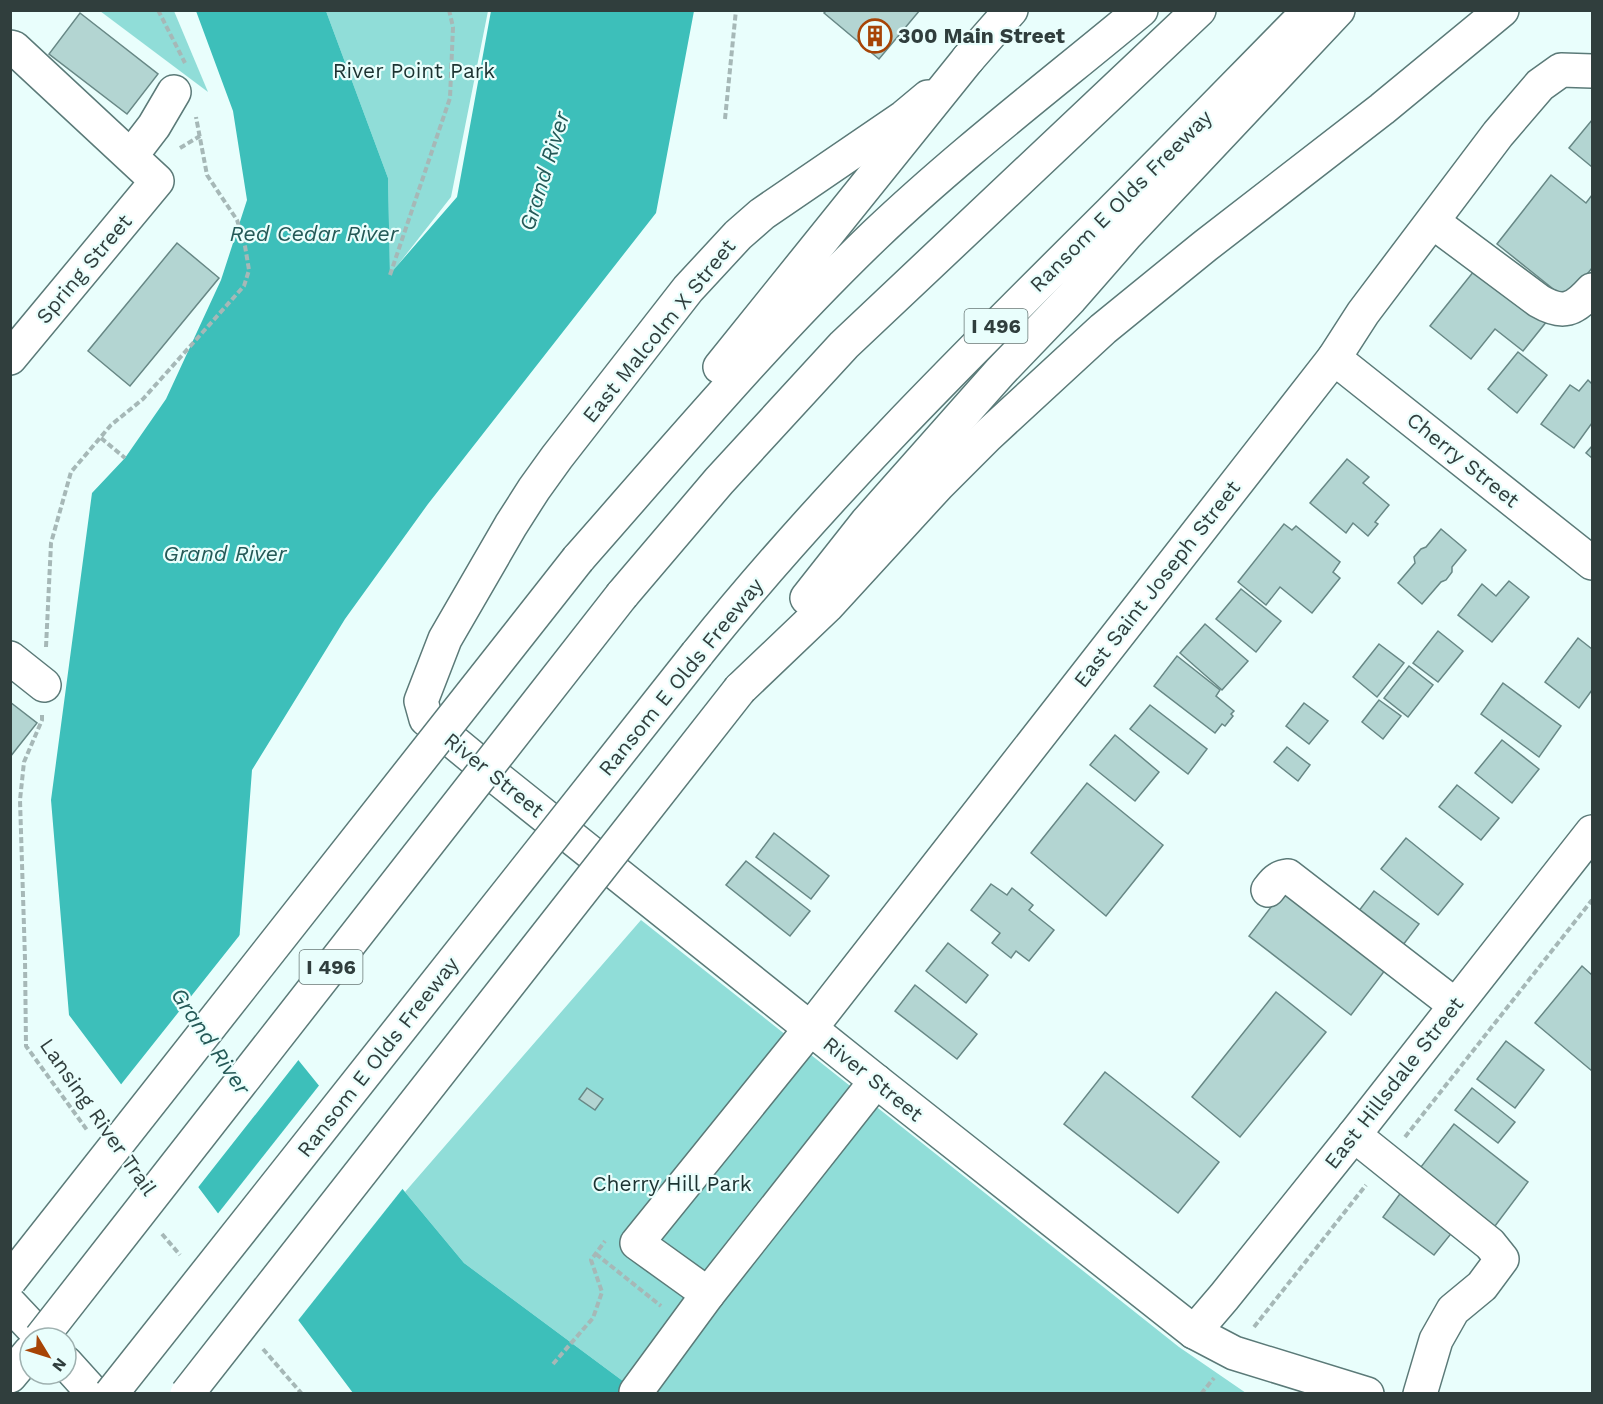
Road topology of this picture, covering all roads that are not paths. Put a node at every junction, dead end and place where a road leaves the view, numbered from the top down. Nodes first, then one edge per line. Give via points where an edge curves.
1 (1011, 10) edge
2 (1142, 10) edge
3 (1199, 10) edge
4 (1309, 10) edge
5 (1338, 10) edge
6 (1502, 10) edge
7 (1519, 10) edge
8 (10, 47) edge
9 (968, 59) junction
10 (1593, 71) edge
11 (186, 92) road end
12 (1382, 109) junction
13 (131, 156) junction
14 (1433, 222) junction
15 (1593, 290) edge
16 (10, 358) edge
17 (1334, 358) junction
18 (578, 559) junction
19 (1593, 563) edge
20 (10, 658) edge
21 (44, 685) road end
22 (740, 689) junction
23 (421, 701) joint
24 (1593, 832) edge
25 (1268, 890) dead end
26 (1455, 1005) junction
27 (810, 1029) junction
28 (876, 1081) junction
29 (1354, 1135) junction
30 (10, 1280) edge
31 (708, 1294) junction
32 (10, 1304) edge
33 (31, 1326) edge
34 (51, 1326) edge
35 (1194, 1332) junction
36 (78, 1376) edge
37 (636, 1392) dead end
38 (94, 1394) edge
39 (111, 1394) edge
40 (187, 1394) edge
41 (1367, 1394) edge
42 (1420, 1394) edge

1 - 9 main road, East Malcolm X Street
2 - 18 main road via 978,143 876,234 775,336
3 - 34 main road, I 496, bridge via 844,345 719,481 622,595
4 - 39 main road, Ransom E Olds Freeway / I 496, bridge via 909,415 735,607
5 - 22 main road via 1126,235 867,522
6 - 12 main road
7 - 12 main road
8 - 13 main road
9 - 18 main road via 719,368
9 - 23 main road, East Malcolm X Street via 904,117 762,214 688,289 534,489 445,639
10 - 14 main road, East Saint Joseph Street via 1561,70 1540,85
11 - 13 main road
12 - 22 main road via 1103,328 963,459 826,606
13 - 16 main road, Spring Street via 157,181
14 - 15 main road via 1551,308 1572,308
14 - 17 main road, East Saint Joseph Street via 1363,313
17 - 19 main road, Cherry Street
17 - 27 main road, East Saint Joseph Street
18 - 30 main road, bridge
20 - 21 main road
22 - 40 main road, bridge
23 - 27 main road, River Street via 426,719
24 - 26 main road, East Hillsdale Street
25 - 26 main road via 1275,881 1288,876
26 - 29 main road, East Hillsdale Street
27 - 28 main road, River Street
27 - 31 main road, East Saint Joseph Street via 637,1243
28 - 31 main road
28 - 35 main road, River Street
29 - 35 main road, East Hillsdale Street
29 - 42 main road via 1490,1244 1502,1259 1482,1286 1453,1310 1436,1340
31 - 37 main road
32 - 33 main road
35 - 41 main road, River Street via 1234,1353
36 - 38 main road

